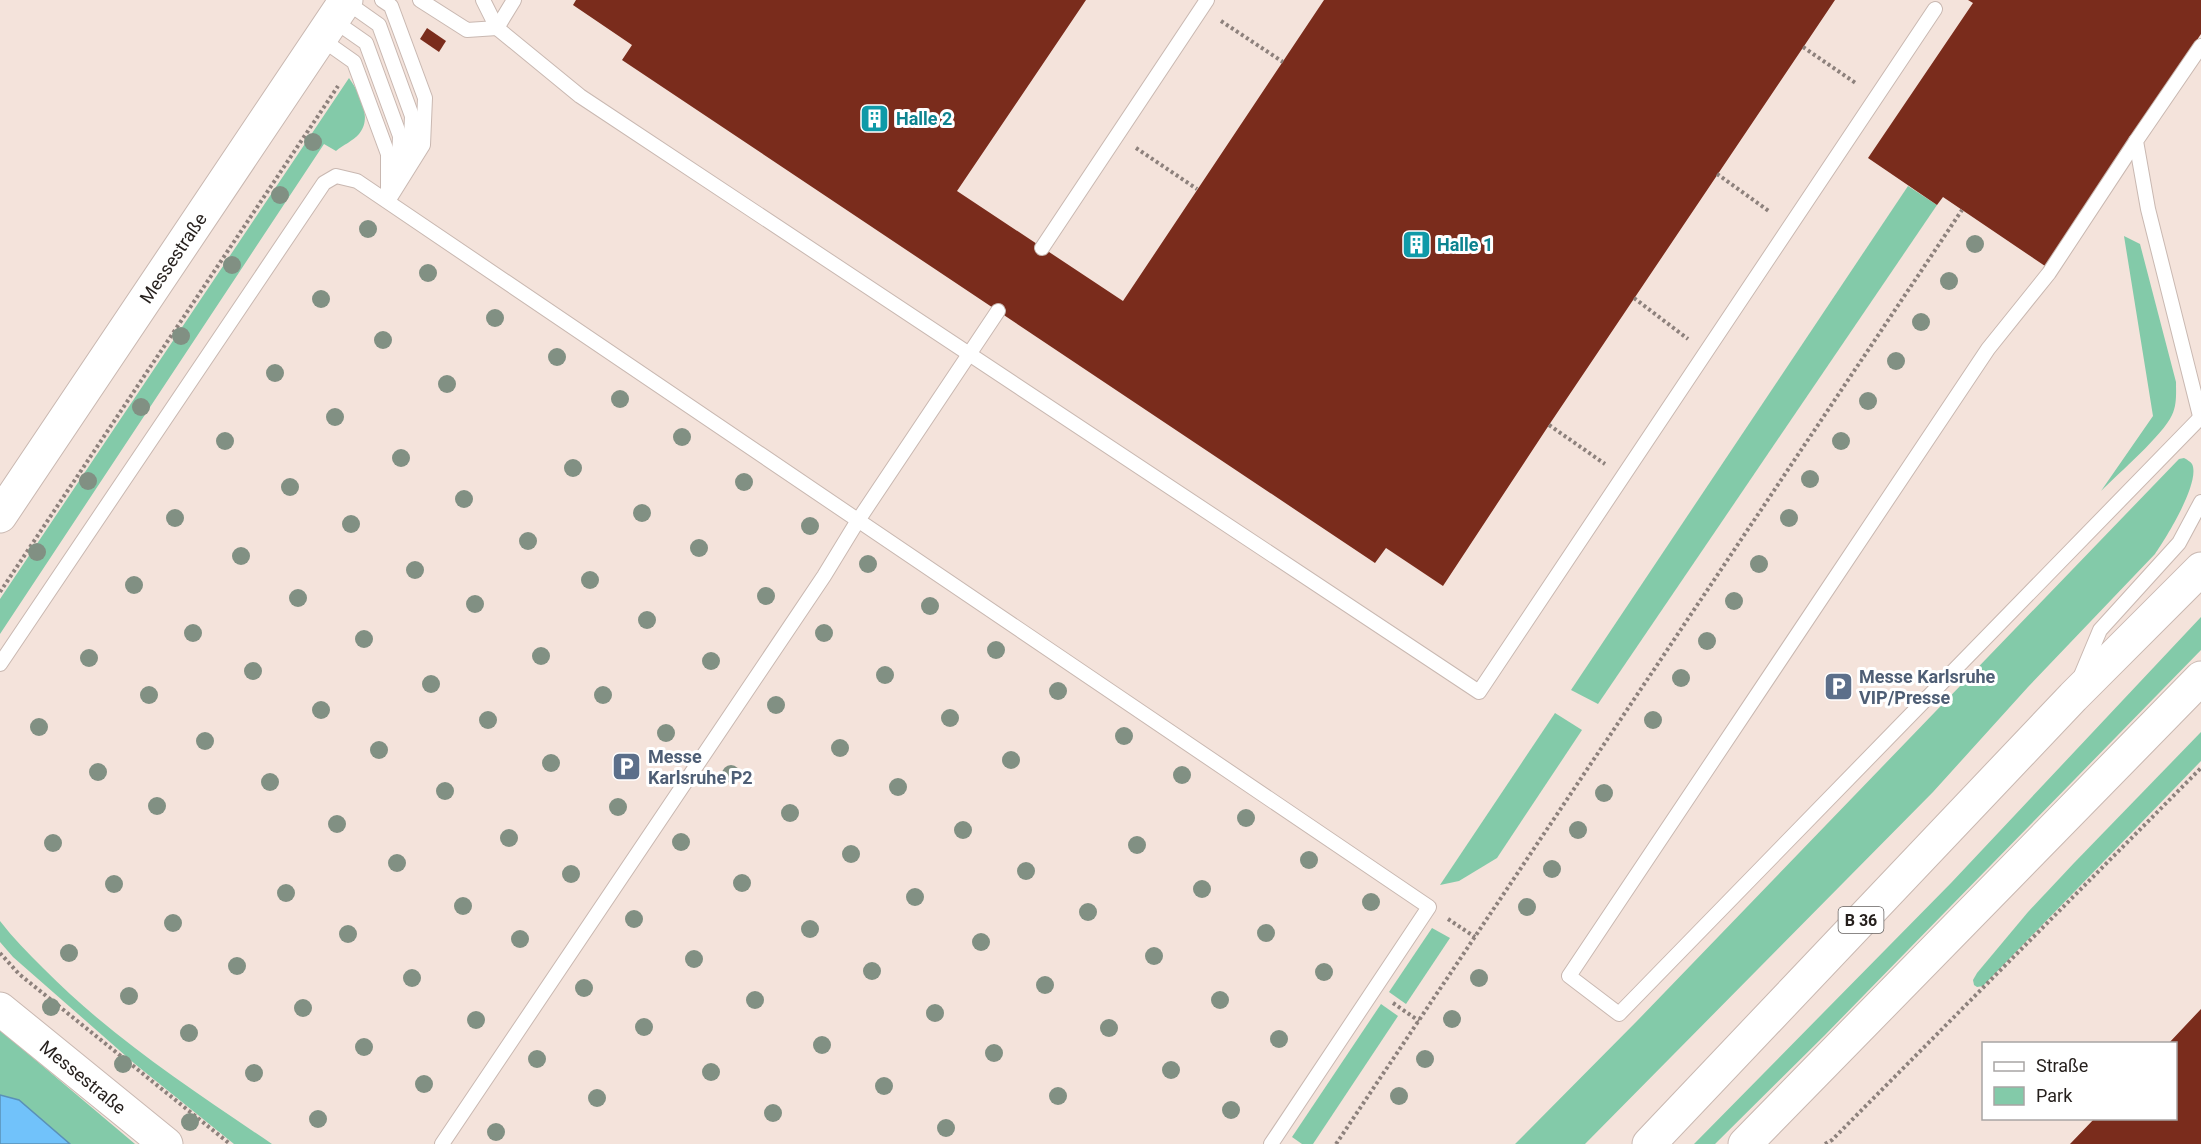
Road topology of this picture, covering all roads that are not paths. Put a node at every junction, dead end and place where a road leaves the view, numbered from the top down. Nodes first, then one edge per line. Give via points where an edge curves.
1 (382, 0) edge
2 (420, 0) edge
3 (483, 0) edge
4 (514, 0) edge
5 (1204, 4) edge
6 (1935, 9) dead end
7 (336, 15) edge
8 (497, 28) junction
9 (2201, 46) edge
10 (2136, 141) junction
11 (410, 165) junction
12 (398, 185) junction
13 (388, 201) junction
14 (1042, 248) dead end
15 (998, 311) dead end
16 (970, 354) junction
17 (2201, 418) edge
18 (2201, 502) edge
19 (0, 516) edge
20 (858, 522) junction
21 (2201, 569) edge
22 (0, 664) edge
23 (2201, 678) edge
24 (2073, 697) junction
25 (0, 1009) edge
26 (166, 1144) edge
27 (442, 1144) edge
28 (1271, 1144) edge
29 (1649, 1144) edge
30 (1745, 1144) edge

1 - 11 lane via 391,6 425,98 423,145
2 - 8 lane via 467,30
3 - 8 lane
4 - 8 lane
5 - 14 lane
6 - 16 lane via 1479,692
7 - 11 lane via 379,25 412,116
7 - 12 lane via 366,44 400,136
7 - 13 lane via 388,154
7 - 19 main road, Messestraße
8 - 16 lane via 580,96
9 - 10 lane
10 - 17 lane via 2148,209
10 - 17 lane via 2049,273 1988,349 1569,976 1619,1014
11 - 12 lane
12 - 13 lane
13 - 20 lane
13 - 22 lane via 357,181 336,176 324,183
15 - 16 lane
16 - 20 lane
18 - 24 lane via 2179,543 2100,630
20 - 27 lane
20 - 28 lane via 1429,907
21 - 24 main road, B 36
23 - 30 main road
24 - 29 main road, B 36
25 - 26 main road, Messestraße

